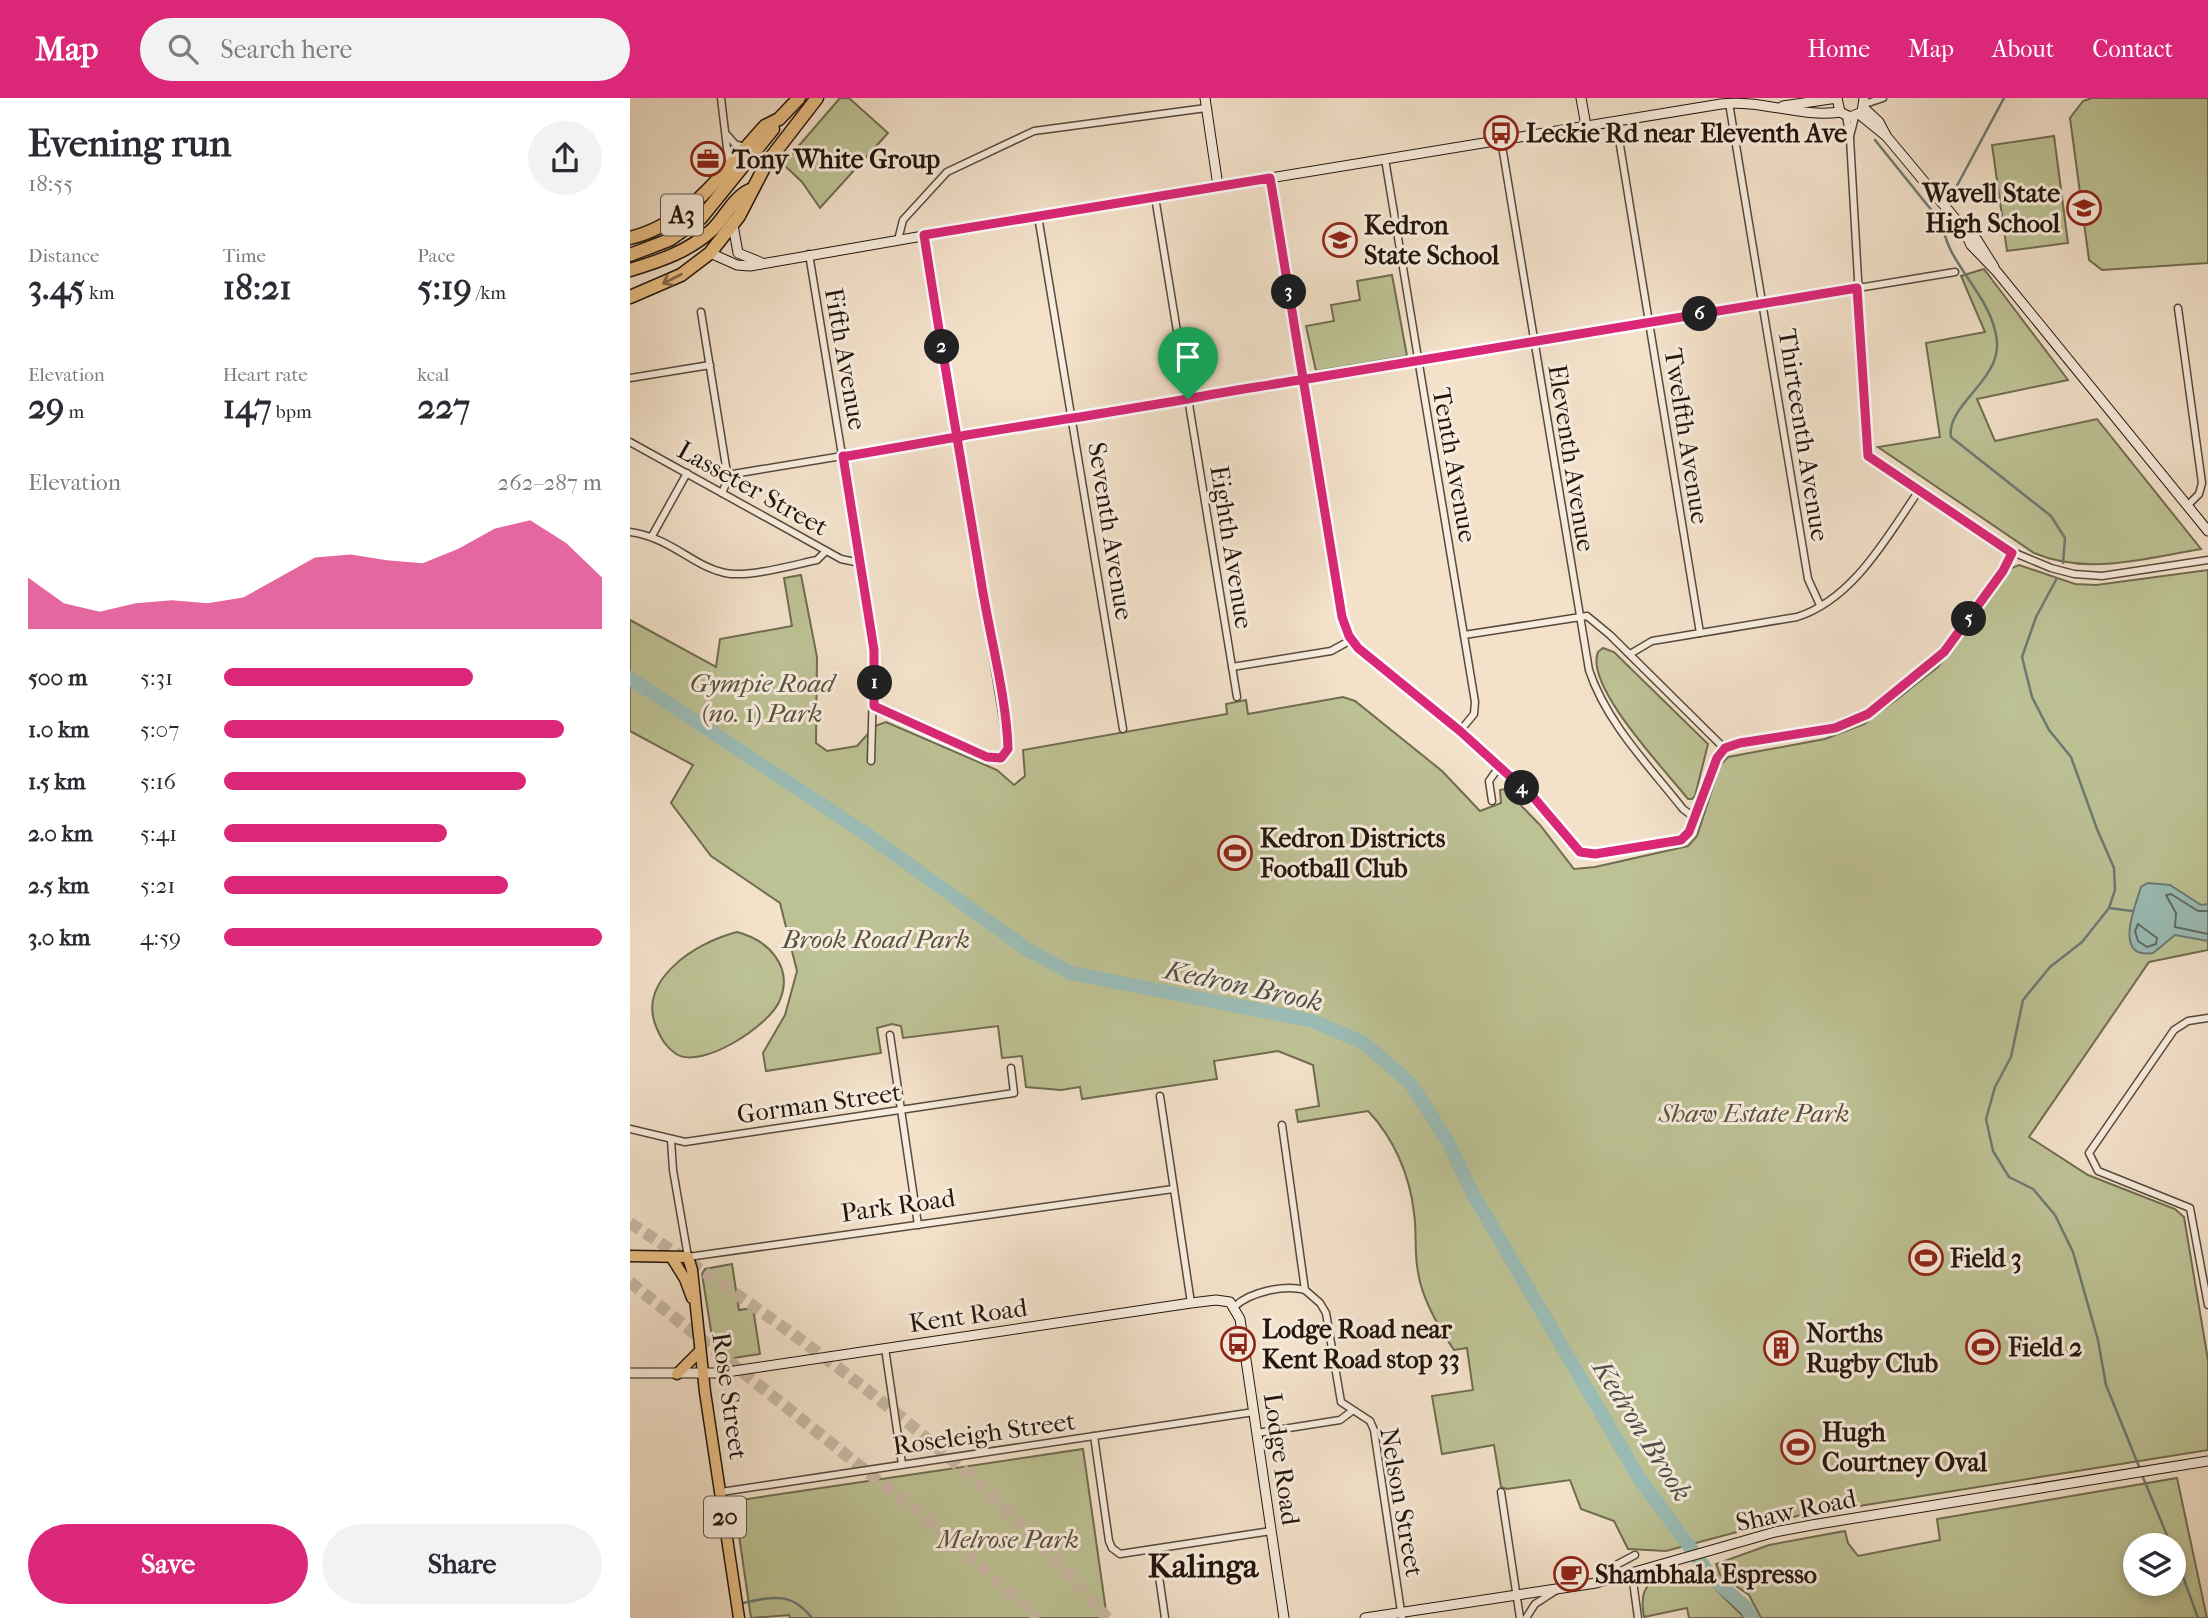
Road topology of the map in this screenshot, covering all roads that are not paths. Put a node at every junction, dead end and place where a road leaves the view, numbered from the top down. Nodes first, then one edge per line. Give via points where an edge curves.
1 (722, 98) edge
2 (799, 98) edge
3 (817, 98) edge
4 (1581, 98) edge
5 (1837, 98) edge
6 (1883, 98) edge
7 (1723, 102) edge
8 (1205, 103) edge
9 (1782, 106) junction
10 (1856, 110) edge
11 (779, 119) junction
12 (1616, 121) junction
13 (1586, 126) junction
14 (727, 135) junction
15 (1501, 140) junction
16 (745, 147) junction
17 (1385, 159) junction
18 (729, 164) junction
19 (1270, 178) junction
20 (1219, 186) junction
21 (750, 190) junction
22 (1155, 197) junction
23 (1038, 216) junction
24 (733, 225) junction
25 (632, 235) edge
26 (924, 235) junction
27 (898, 240) junction
28 (710, 253) junction
29 (809, 254) junction
30 (630, 255) edge
31 (761, 262) junction
32 (630, 270) edge
33 (1955, 272) dead end
34 (1857, 288) junction
35 (630, 297) edge
36 (1763, 304) junction
37 (2178, 308) dead end
38 (701, 312) dead end
39 (1649, 323) junction
40 (1534, 342) junction
41 (1418, 361) junction
42 (709, 365) junction
43 (630, 378) edge
44 (1303, 380) junction
45 (1188, 399) junction
46 (1073, 418) junction
47 (957, 437) junction
48 (630, 442) edge
49 (843, 456) junction
50 (687, 473) junction
51 (727, 475) junction
52 (1920, 489) junction
53 (722, 493) junction
54 (2187, 506) junction
55 (2208, 531) edge
56 (630, 532) edge
57 (652, 536) junction
58 (826, 551) junction
59 (2012, 553) junction
60 (2208, 560) edge
61 (860, 563) junction
62 (1820, 605) junction
63 (1579, 615) junction
64 (1700, 634) junction
65 (1464, 635) junction
66 (1351, 640) junction
67 (1630, 654) junction
68 (1232, 667) junction
69 (1237, 697) dead end
70 (874, 706) junction
71 (1123, 729) dead end
72 (1460, 731) junction
73 (1725, 748) junction
74 (871, 761) dead end
75 (1499, 766) junction
76 (1492, 801) dead end
77 (1695, 818) junction
78 (2208, 1018) edge
79 (890, 1035) dead end
80 (1011, 1068) dead end
81 (1160, 1096) dead end
82 (901, 1110) junction
83 (1282, 1125) dead end
84 (630, 1129) edge
85 (671, 1140) junction
86 (1173, 1189) junction
87 (918, 1226) junction
88 (630, 1256) edge
89 (688, 1257) junction
90 (672, 1258) junction
91 (1306, 1290) junction
92 (1191, 1303) junction
93 (694, 1304) junction
94 (2208, 1305) edge
95 (1235, 1306) junction
96 (885, 1348) junction
97 (701, 1351) junction
98 (630, 1373) edge
99 (677, 1374) junction
100 (703, 1374) junction
101 (1352, 1411) junction
102 (1254, 1412) junction
103 (1257, 1433) junction
104 (1094, 1436) junction
105 (2208, 1461) edge
106 (902, 1464) junction
107 (721, 1492) junction
108 (1501, 1492) dead end
109 (1271, 1531) junction
110 (1155, 1549) junction
111 (1636, 1555) dead end
112 (1632, 1574) junction
113 (1604, 1582) junction
114 (1557, 1590) junction
115 (1517, 1596) junction
116 (1402, 1615) edge
117 (739, 1618) edge
118 (1166, 1618) edge
119 (1284, 1618) edge
120 (1365, 1618) edge
121 (1520, 1618) edge
122 (1526, 1618) edge
123 (1638, 1618) edge

1 - 14 street
2 - 11 highway, A3
3 - 21 highway, A3
4 - 13 street
5 - 9 street
5 - 10 street
6 - 10 street
7 - 9 street
7 - 12 street
7 - 36 street, Thirteenth Avenue
8 - 20 street
8 - 27 street via 1034,131 947,172 903,220
9 - 10 street via 1798,111
10 - 34 street via 1850,138
10 - 54 street via 1879,122
11 - 16 highway, A3
11 - 30 highway via 731,183 690,227
12 - 13 street
12 - 39 street, Twelfth Avenue
13 - 15 street
14 - 16 street
14 - 18 street
15 - 17 street
15 - 40 street, Eleventh Avenue
16 - 18 highway, A3
17 - 19 street
17 - 41 street, Tenth Avenue
18 - 25 highway, A3 via 681,216 660,228
19 - 20 street
19 - 44 street
20 - 22 street
21 - 24 highway, A3
21 - 32 highway via 739,195 698,241
22 - 23 street
22 - 45 street, Eighth Avenue
23 - 26 street
23 - 46 street, Seventh Avenue
24 - 28 highway, A3
24 - 31 street via 738,253
26 - 27 street
26 - 47 street
27 - 29 street
28 - 31 street via 743,266
28 -> 35 highway, A3 via 681,275
29 - 31 street
29 - 49 street, Fifth Avenue
33 - 34 street
34 - 36 street
34 - 52 street via 1866,451
36 - 39 street
36 - 62 street, Thirteenth Avenue via 1808,579
37 - 54 street via 2202,483 2201,492
38 - 42 street
39 - 40 street
39 - 64 street, Twelfth Avenue
40 - 41 street
40 - 63 street, Eleventh Avenue
41 - 44 street
41 - 65 street, Tenth Avenue
42 - 43 street
42 - 51 street
44 - 45 street
44 - 66 street via 1342,617
45 - 46 street
45 - 68 street, Eighth Avenue
46 - 47 street
46 - 71 street, Seventh Avenue
47 - 49 street
47 - 70 street via 1008,749 1004,756 987,757
48 - 50 street, Lasseter Street
49 - 51 street
49 - 61 street, Fifth Avenue
50 - 53 street, Lasseter Street
50 - 57 street
51 - 53 street
52 - 59 street
52 - 62 street via 1864,568
53 - 58 street, Lasseter Street
54 - 55 street
56 - 57 street
57 - 58 street via 727,574 817,560
58 - 61 street, Lasseter Street
59 - 60 street via 2051,568 2091,576
59 - 73 street via 1944,652 1868,714 1835,728
61 - 70 street, Fifth Avenue via 875,662
62 - 64 street via 1797,617
63 - 65 street
63 - 67 street via 1598,624
63 - 77 street, Eleventh Avenue via 1589,670 1602,702 1683,809
64 - 67 street via 1647,643
65 - 72 street, Tenth Avenue via 1476,706
66 - 68 street via 1331,651
66 - 72 street
67 - 73 street
68 - 69 street, Eighth Avenue
70 - 74 street, Fifth Avenue
72 - 75 street
73 - 77 street
75 - 76 street via 1489,781
75 - 77 street via 1549,813 1577,850 1595,854 1681,840
78 - 94 street via 2183,1023 2174,1030 2090,1155 2098,1171 2190,1208
79 - 82 street
80 - 82 street, Gorman Street via 1014,1093
81 - 86 street
82 - 85 street, Gorman Street via 685,1142
82 - 87 street
83 - 91 street, Nelson Street
84 - 85 street, Gorman Street
85 - 89 street, Rose Street
86 - 87 street, Park Road
86 - 92 street
87 - 89 street, Park Road
88 - 90 main road, Park Road
89 - 90 main road, Park Road
89 - 93 main road, Rose Street / 20
90 - 93 main road, Rose Street / 20
91 - 95 street, Kent Road via 1256,1294
91 - 101 street, Nelson Street via 1324,1308 1339,1395
92 - 95 street, Kent Road via 1224,1300
92 - 96 street, Kent Road
93 - 97 main road, Rose Street / 20
95 - 102 street, Lodge Road
96 - 100 street, Kent Road
96 - 106 street
97 - 99 main road
97 - 100 main road, Rose Street / 20
98 - 99 street, Kent Road
99 - 100 street, Kent Road
100 - 107 main road, Rose Street / 20
101 - 103 street via 1340,1420
101 - 116 street, Nelson Street via 1370,1421 1374,1430
102 - 103 street, Lodge Road
102 - 104 street, Roseleigh Street
103 - 109 street, Lodge Road
104 - 106 street, Roseleigh Street
104 - 110 street via 1112,1548 1120,1554
105 - 112 street, Shaw Road via 1775,1531
106 - 107 street, Roseleigh Street
107 - 117 main road, Rose Street / 20
108 - 115 street
109 - 110 street
109 - 119 street, Lodge Road
110 - 118 street
111 - 113 street via 1601,1573
112 - 113 street, Shaw Road
112 - 123 street
113 - 114 street, Shaw Road
114 - 115 street, Shaw Road
114 - 122 street via 1535,1604
115 - 116 street, Shaw Road
115 - 121 street
116 - 120 street, Shaw Road

